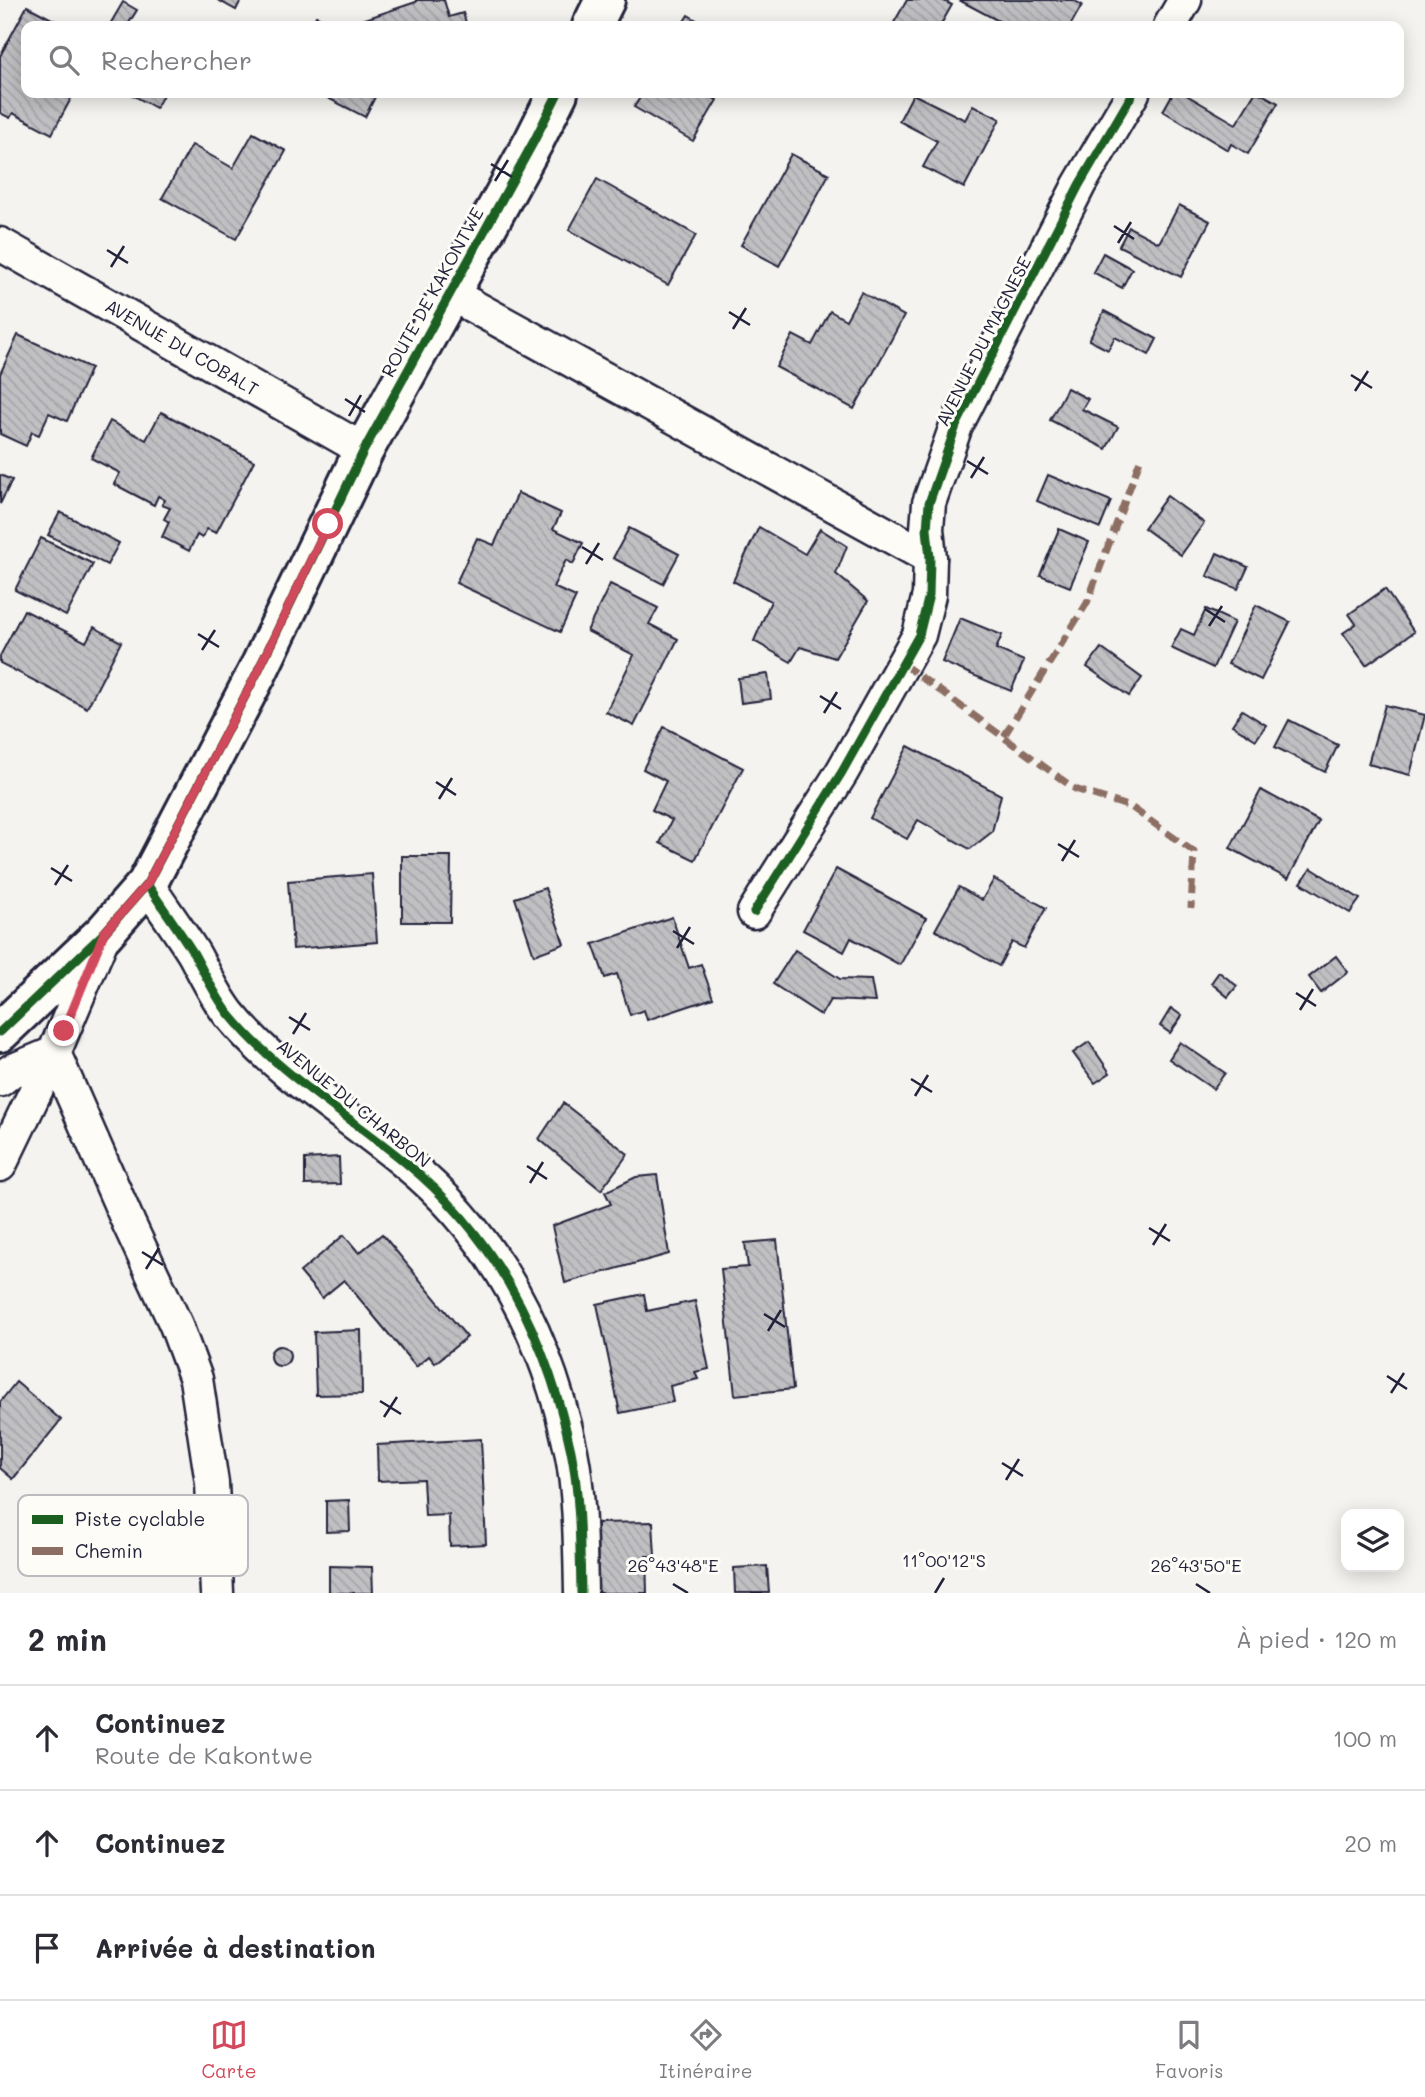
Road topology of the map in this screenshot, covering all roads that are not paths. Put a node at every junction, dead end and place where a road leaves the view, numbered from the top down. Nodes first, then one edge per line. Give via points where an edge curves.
1 (605, 0) edge
2 (1185, 0) edge
3 (594, 21) edge
4 (1173, 21) edge
5 (555, 98) edge
6 (1130, 98) edge
7 (0, 244) edge
8 (449, 293) junction
9 (364, 450) junction
10 (930, 558) junction
11 (147, 884) junction
12 (754, 912) dead end
13 (104, 933) junction
14 (0, 1032) edge
15 (54, 1053) junction
16 (0, 1080) edge
17 (0, 1165) edge
18 (213, 1495) edge
19 (581, 1593) edge

1 - 3 street
2 - 4 street
5 - 8 street, ROUTE DE KAKONTWE
6 - 10 street, AVENUE DU MAGNESE via 1079,185 956,426 929,503
7 - 9 street, AVENUE DU COBALT
8 - 9 street, ROUTE DE KAKONTWE
8 - 10 street
9 - 11 street, ROUTE DE KAKONTWE via 257,673
10 - 12 street, AVENUE DU MAGNESE via 929,595 919,635 842,772
11 - 13 street, ROUTE DE KAKONTWE
11 - 19 street, AVENUE DU CHARBON via 228,1013 283,1068 409,1165 465,1219 506,1276 550,1371 571,1453
13 - 14 street, ROUTE DE KAKONTWE
13 - 15 street
15 - 16 street
15 - 17 street
15 - 18 street via 196,1379

